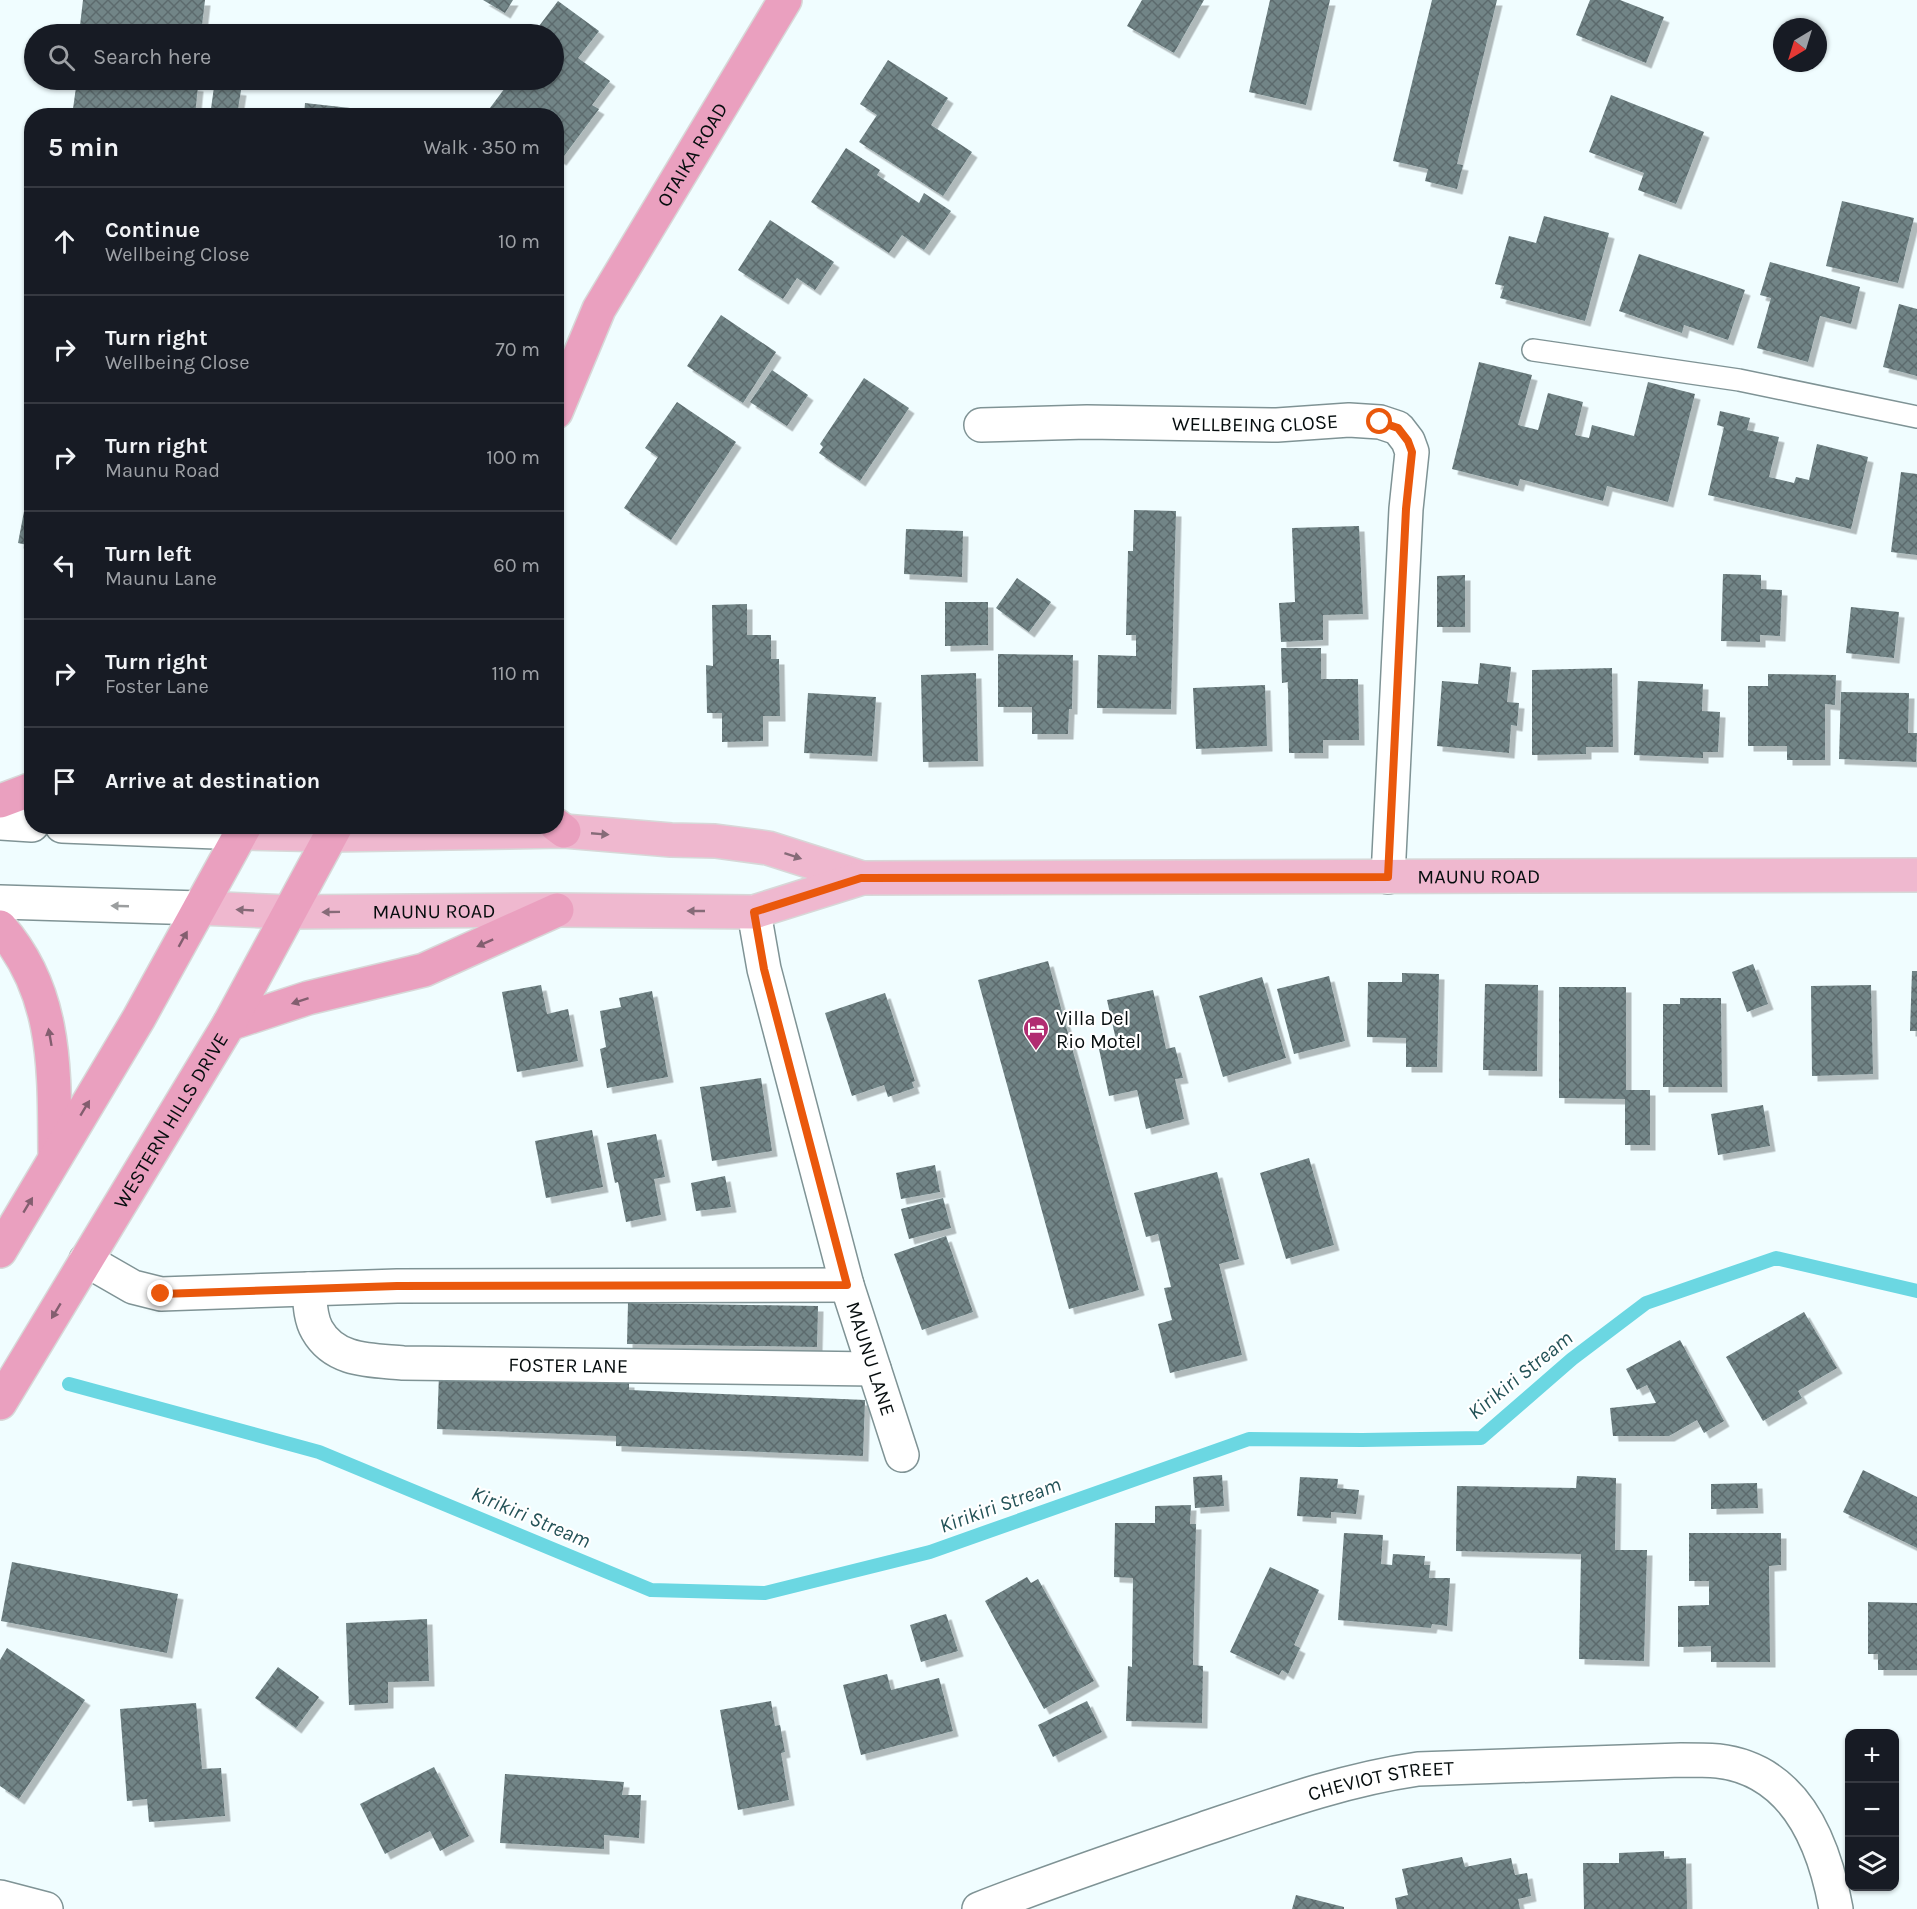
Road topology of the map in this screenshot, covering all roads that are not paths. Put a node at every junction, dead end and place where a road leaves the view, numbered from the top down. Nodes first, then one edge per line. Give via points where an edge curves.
1 (785, 0) edge
2 (599, 309) junction
3 (1533, 350) dead end
4 (564, 351) edge
5 (564, 393) edge
6 (1917, 417) edge
7 (981, 425) dead end
8 (24, 792) edge
9 (0, 801) edge
10 (0, 823) edge
11 (24, 824) edge
12 (564, 828) edge
13 (241, 834) edge
14 (332, 834) edge
15 (1917, 875) edge
16 (1388, 877) junction
17 (861, 878) junction
18 (0, 902) edge
19 (200, 908) junction
20 (557, 910) junction
21 (289, 912) junction
22 (754, 912) junction
23 (0, 927) edge
24 (229, 1024) junction
25 (55, 1158) junction
26 (0, 1251) edge
27 (87, 1260) junction
28 (847, 1285) junction
29 (309, 1289) junction
30 (874, 1370) junction
31 (0, 1403) edge
32 (902, 1455) dead end
33 (0, 1897) edge
34 (46, 1909) edge
35 (979, 1909) edge
36 (1836, 1909) edge

1 - 2 highway, OTAIKA ROAD
2 - 4 highway, OTAIKA ROAD
2 - 5 highway, OTAIKA ROAD
3 - 6 lane via 1739,380
7 - 16 street, WELLBEING CLOSE via 1087,422 1277,426 1365,420 1398,428 1412,452
8 - 9 highway
10 - 11 street
12 -> 17 main road, MAUNU ROAD via 768,848
13 - 19 highway
14 - 21 highway, WESTERN HILLS DRIVE
15 - 16 main road, MAUNU ROAD
16 - 17 main road, MAUNU ROAD
17 - 22 main road, MAUNU ROAD
19 -> 18 street, MAUNU ROAD
21 -> 19 main road, MAUNU ROAD
25 -> 19 highway
20 -> 21 main road, MAUNU ROAD
22 -> 20 main road, MAUNU ROAD
20 -> 24 highway via 424,970 308,998
21 - 24 highway, WESTERN HILLS DRIVE
22 - 28 street, MAUNU LANE via 764,969
25 -> 23 highway via 54,1058 46,1017 19,952
24 - 27 highway, WESTERN HILLS DRIVE
26 -> 25 highway
27 - 29 street via 133,1287 161,1294
27 -> 31 highway, WESTERN HILLS DRIVE
28 - 29 street
28 - 30 street, MAUNU LANE
29 - 30 street, FOSTER LANE via 316,1329 339,1353 357,1359 403,1363
30 - 32 street, MAUNU LANE
33 - 34 street
35 - 36 street, CHEVIOT STREET via 1352,1780 1418,1769 1669,1760 1719,1761 1748,1769 1771,1780 1792,1798 1810,1825

